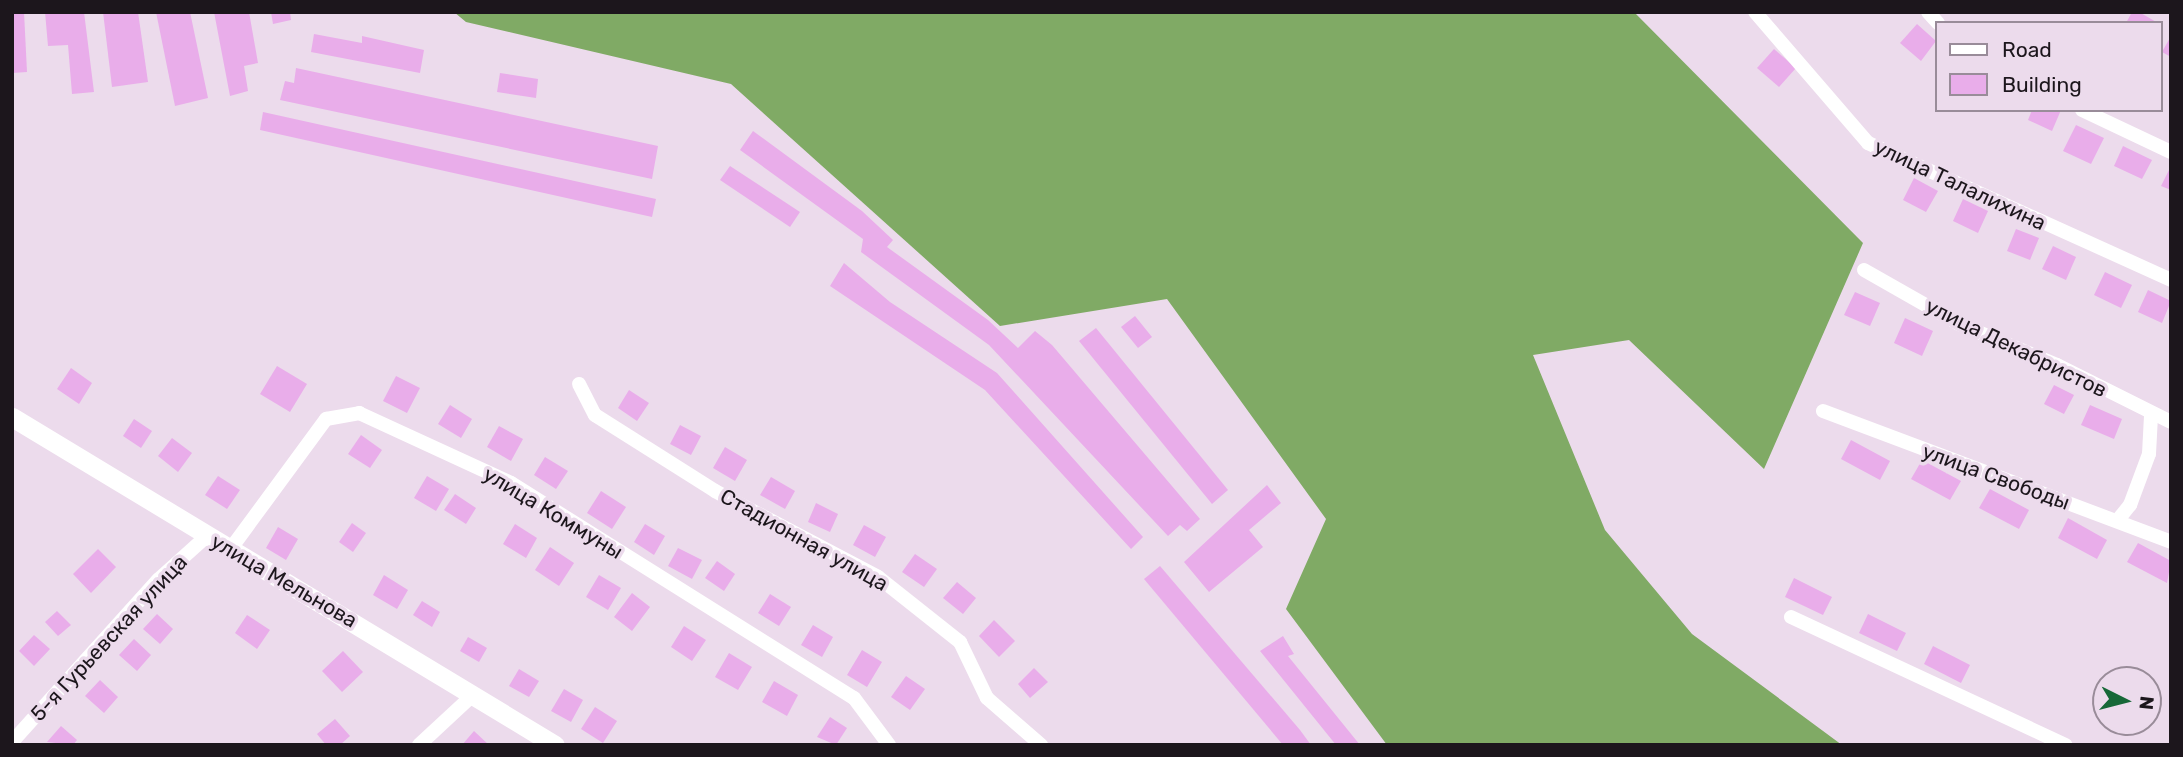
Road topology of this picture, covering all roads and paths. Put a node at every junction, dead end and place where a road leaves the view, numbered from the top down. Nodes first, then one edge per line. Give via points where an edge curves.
1 (1755, 12) edge
2 (2086, 112) edge
3 (2171, 152) edge
4 (1864, 270) dead end
5 (2171, 280) edge
6 (579, 384) dead end
7 (1823, 411) dead end
8 (2151, 415) junction
9 (12, 417) edge
10 (2171, 422) edge
11 (2117, 521) junction
12 (207, 536) junction
13 (2171, 542) edge
14 (232, 547) junction
15 (1791, 617) dead end
16 (473, 695) junction
17 (12, 741) edge
18 (419, 745) edge
19 (555, 745) edge
20 (889, 745) edge
21 (1041, 745) edge
22 (2066, 745) edge

1 - 5 street, улица Талалихина via 1868,143
2 - 3 street
4 - 8 street, улица Декабристов via 1959,324 2057,365
6 - 21 street, Стадионная улица via 595,415 715,491 878,577 960,642 987,698
7 - 11 street, улица Свободы
8 - 10 street, улица Декабристов
8 - 11 street via 2149,454 2130,505
9 - 12 main road, улица Мельнова
11 - 13 street, улица Свободы
12 - 14 main road, улица Мельнова
12 - 17 street, 5-я Гурьевская улица via 159,579
14 - 16 main road, улица Мельнова
14 - 20 street, улица Коммуны via 326,419 359,413 522,490 854,698
15 - 22 street
16 - 18 street
16 - 19 main road, улица Мельнова

